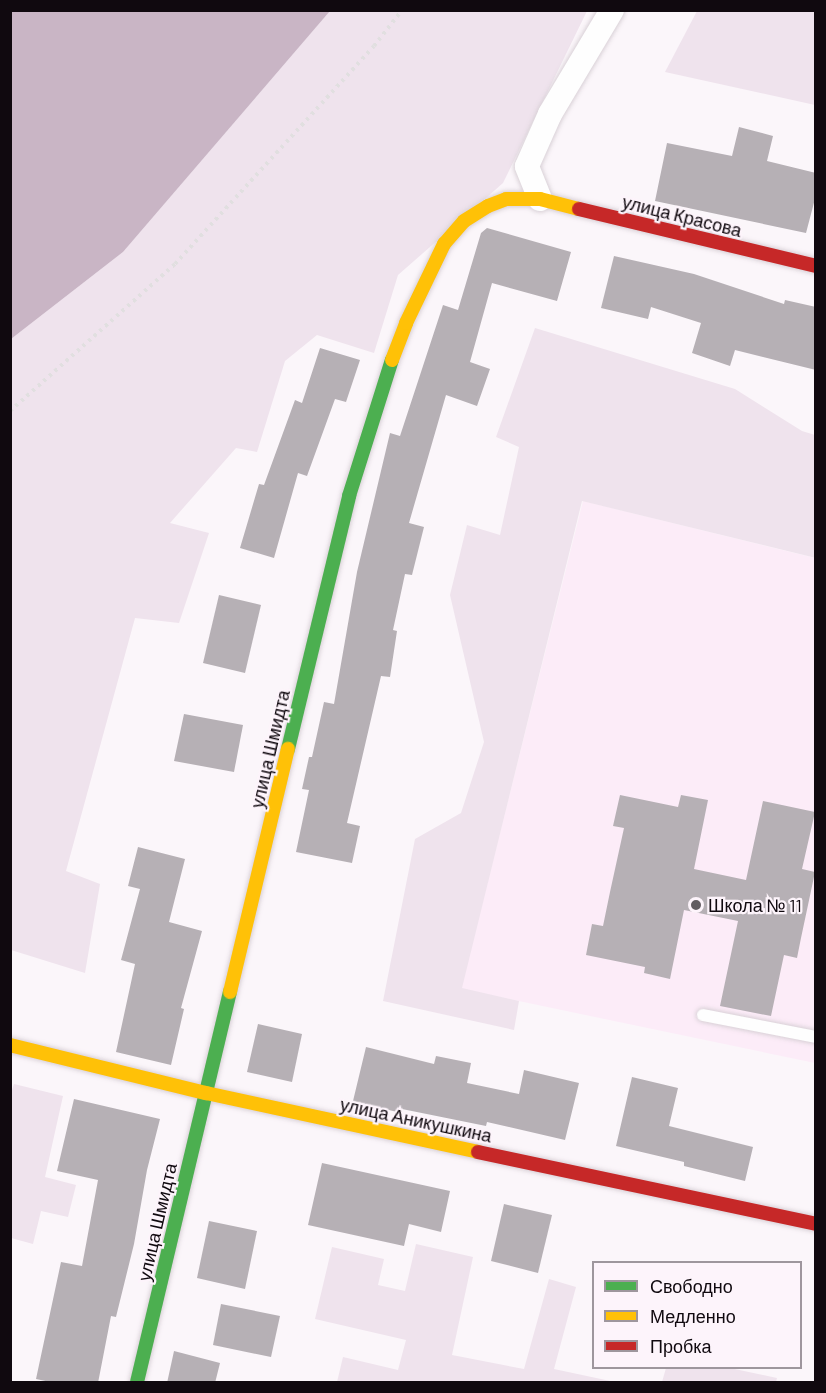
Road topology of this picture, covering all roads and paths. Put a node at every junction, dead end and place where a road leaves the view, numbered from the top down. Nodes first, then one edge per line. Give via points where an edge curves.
1 (402, 10) edge
2 (612, 10) edge
3 (540, 199) junction
4 (816, 266) edge
5 (10, 411) edge
6 (703, 1015) dead end
7 (816, 1036) edge
8 (10, 1045) edge
9 (206, 1093) junction
10 (816, 1224) edge
11 (137, 1383) edge

1 - 5 path via 374,46 175,264
2 - 3 street via 550,114 527,166
3 - 4 street, улица Красова
3 - 9 street, улица Шмидта via 499,201 456,229 422,288 381,388 349,496
6 - 7 lane
8 - 9 street, улица Аникушкина
9 - 10 street, улица Аникушкина
9 - 11 street, улица Шмидта

